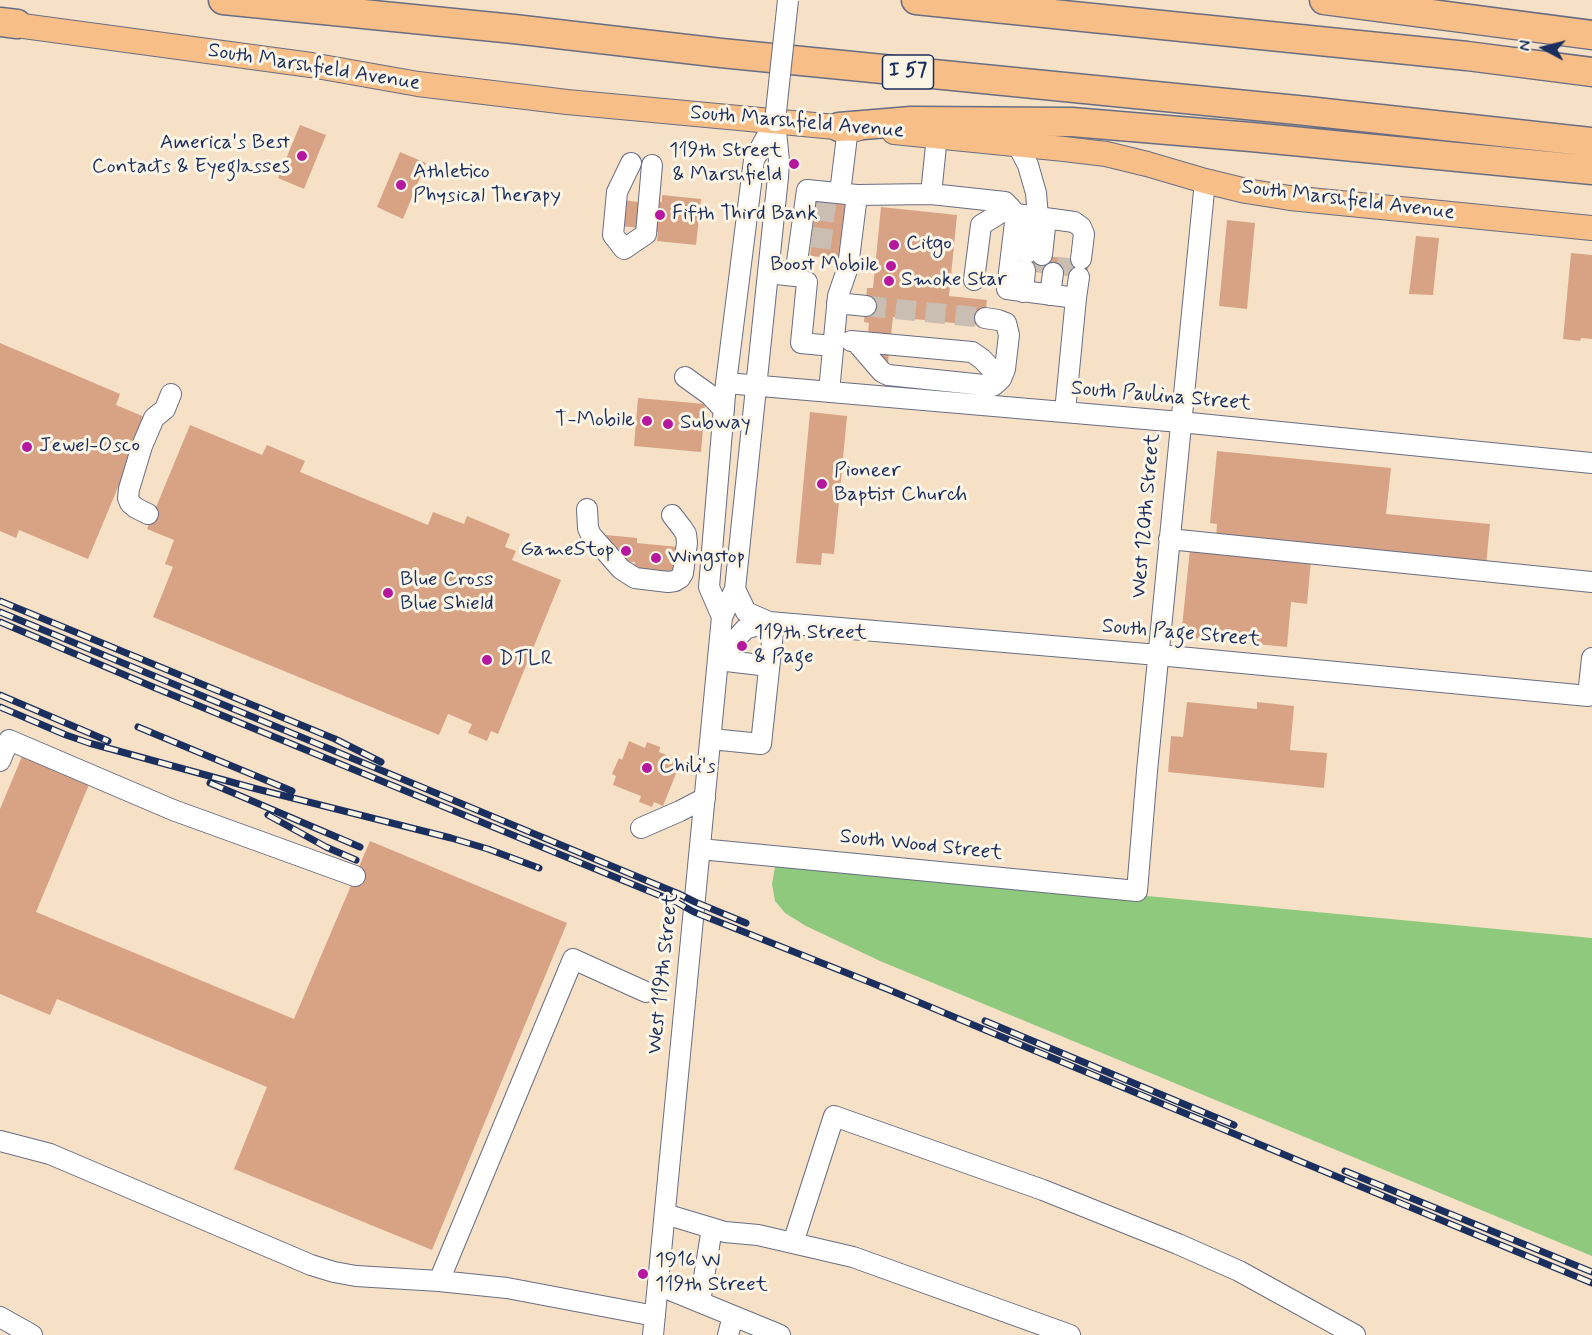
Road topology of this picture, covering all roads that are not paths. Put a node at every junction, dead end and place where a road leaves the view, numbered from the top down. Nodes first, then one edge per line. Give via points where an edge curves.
1 (223, 0) edge
2 (788, 0) edge
3 (916, 0) edge
4 (1324, 0) edge
5 (6, 23) edge
6 (1592, 35) edge
7 (1592, 72) edge
8 (775, 121) junction
9 (844, 127) junction
10 (937, 136) junction
11 (1592, 142) edge
12 (1017, 144) junction
13 (641, 164) joint
14 (1592, 170) edge
15 (1205, 181) junction
16 (931, 194) junction
17 (849, 204) junction
18 (1039, 216) junction
19 (1592, 228) edge
20 (1054, 265) junction
21 (768, 273) junction
22 (801, 279) junction
23 (974, 280) dead end
24 (1050, 295) junction
25 (837, 300) junction
26 (866, 306) tunnel mouth
27 (985, 318) tunnel mouth
28 (856, 342) junction
29 (833, 343) junction
30 (685, 377) dead end
31 (1000, 380) junction
32 (726, 383) junction
33 (755, 386) junction
34 (829, 392) junction
35 (168, 401) dead end
36 (724, 410) junction
37 (1065, 412) junction
38 (1180, 422) junction
39 (1592, 463) edge
40 (587, 509) dead end
41 (148, 514) dead end
42 (672, 515) dead end
43 (1169, 539) junction
44 (1592, 582) edge
45 (735, 589) junction
46 (722, 617) junction
47 (772, 622) junction
48 (1158, 656) junction
49 (1592, 658) edge
50 (718, 660) junction
51 (769, 666) junction
52 (711, 739) junction
53 (0, 760) edge
54 (705, 798) junction
55 (641, 828) dead end
56 (700, 849) junction
57 (355, 876) dead end
58 (1137, 891) joint
59 (646, 992) dead end
60 (0, 1141) edge
61 (665, 1214) junction
62 (712, 1228) junction
63 (793, 1243) junction
64 (439, 1281) junction
65 (658, 1285) junction
66 (700, 1302) junction
67 (733, 1316) junction
68 (0, 1317) edge
69 (654, 1325) edge
70 (32, 1335) edge
71 (728, 1335) edge
72 (780, 1335) edge
73 (1070, 1335) edge
74 (1356, 1335) edge

1 - 11 highway, I 57
2 - 8 street, West 119th Street, bridge
3 - 7 highway
4 - 6 highway
5 - 8 main road, South Marshfield Avenue via 418,84
8 - 9 main road, South Marshfield Avenue
8 - 21 street, West 119th Street via 780,161
8 - 32 street, West 119th Street via 754,160
9 - 10 main road, South Marshfield Avenue
9 - 14 highway via 911,121 1072,122
9 - 17 street
10 - 12 main road, South Marshfield Avenue
10 - 16 street
12 - 15 main road, South Marshfield Avenue via 1106,154
12 - 18 street via 1028,165
13 - 13 street via 617,192 613,235 627,252 646,234
15 - 19 main road, South Marshfield Avenue via 1290,198
15 - 38 street, West 120th Street
16 - 17 street
16 - 18 street via 1005,202
17 - 22 street via 807,190 809,210
17 - 25 street via 848,267
18 - 20 street
18 - 20 street via 1081,227 1084,234
18 - 23 street via 981,225
18 - 24 street via 1007,290
20 - 24 street
20 - 24 street
21 - 22 street
21 - 33 street, West 119th Street
22 - 25 street
22 - 29 street via 801,343
24 - 37 street
25 - 26 street
25 - 29 street
27 - 31 street via 1006,323 1009,335
28 - 29 street
28 - 31 street via 972,352
28 - 31 street via 888,375 993,386
29 - 34 street
30 - 36 street
32 - 33 street, South Paulina Street
32 - 36 street, West 119th Street
33 - 34 street, South Paulina Street
33 - 45 street, West 119th Street
34 - 37 street, South Paulina Street
35 - 41 street via 151,448 129,489 130,503
36 - 46 street, West 119th Street via 709,587
37 - 38 street, South Paulina Street
38 - 39 street, South Paulina Street
38 - 43 street, West 120th Street
40 - 42 street via 591,535 621,569 635,578 668,582 683,573 687,543 686,534
43 - 44 street
43 - 48 street, West 120th Street
45 - 46 street, West 119th Street
45 - 47 street, South Page Street via 746,612
46 - 50 street, West 119th Street
47 - 48 street, South Page Street
47 - 50 street, South Page Street via 745,629
47 - 51 street
48 - 49 street, South Page Street via 1588,696
48 - 58 street, West 120th Street
50 - 51 street
50 - 52 street, West 119th Street
51 - 52 street via 761,744
52 - 54 street, West 119th Street
53 - 57 street via 9,740 173,810
54 - 55 street
54 - 56 street, West 119th Street
56 - 58 street, South Wood Street
56 - 61 street, West 119th Street
59 - 64 street via 573,959
60 - 64 street via 81,1166 326,1270 356,1276
61 - 62 street
61 - 65 street, West 119th Street
62 - 63 street
62 - 66 street
63 - 73 street via 853,1257
63 - 74 street via 834,1116 1178,1244 1239,1271
64 - 69 street via 517,1290
65 - 66 street
65 - 69 street, West 119th Street
66 - 67 street
67 - 71 street
67 - 72 street
68 - 70 street

